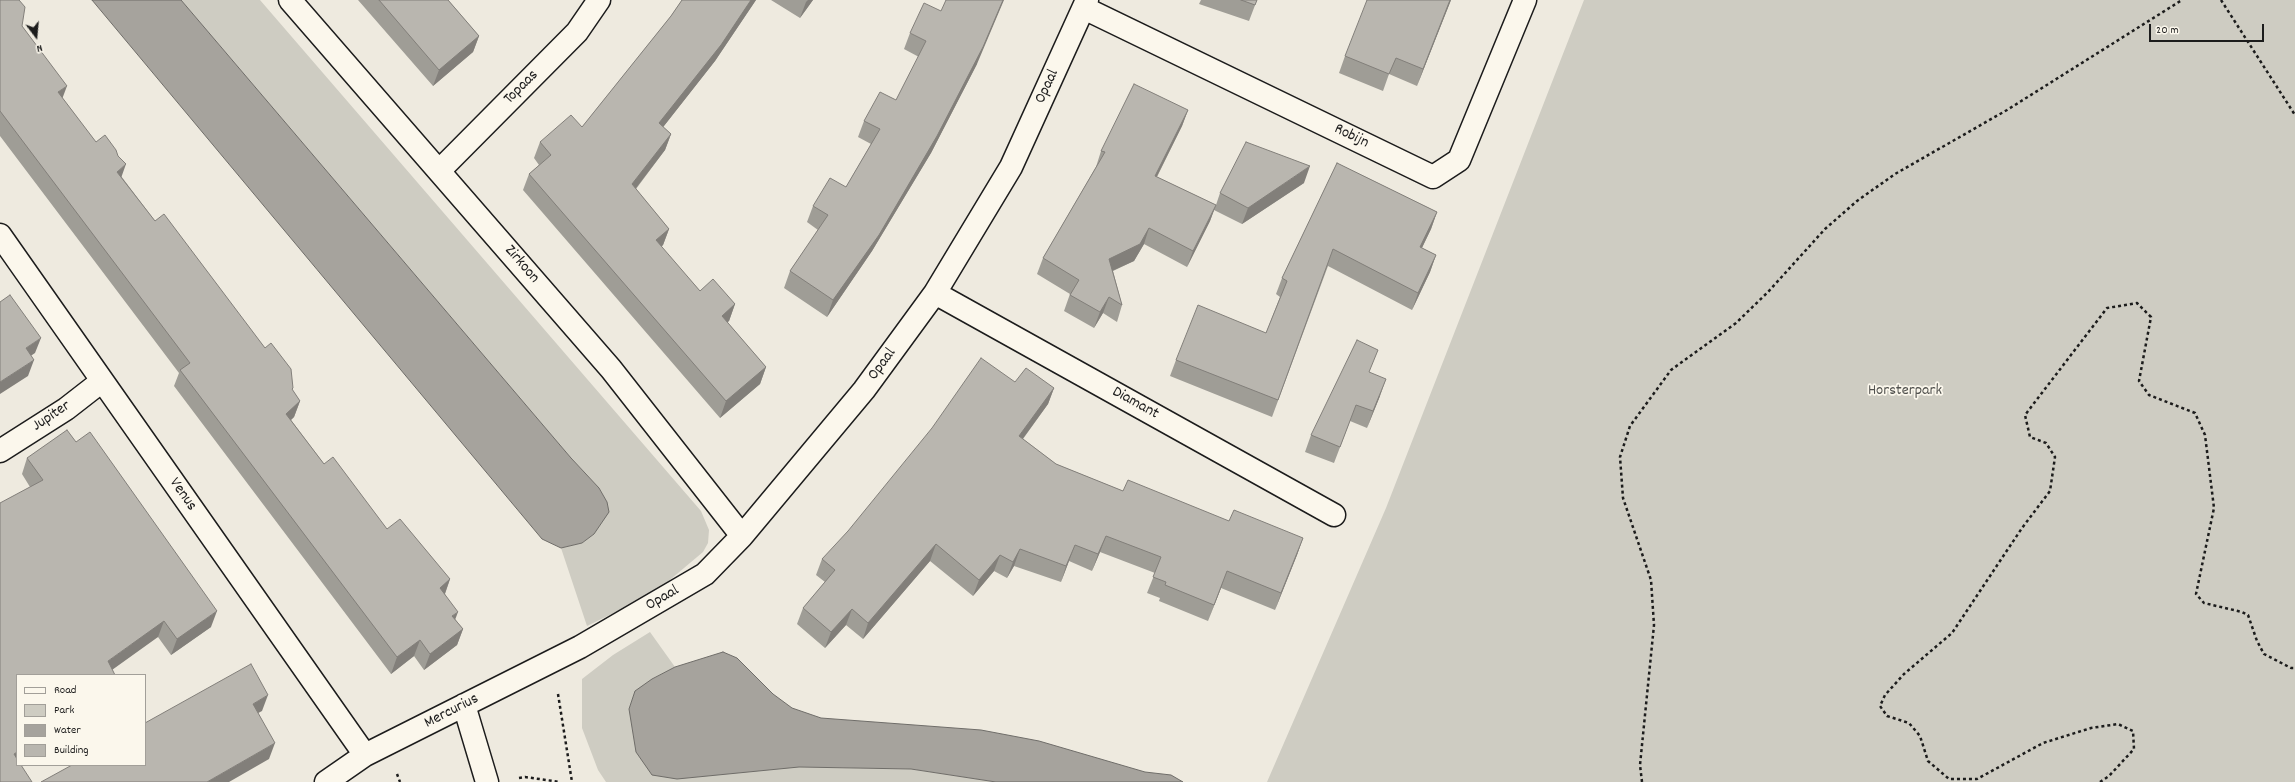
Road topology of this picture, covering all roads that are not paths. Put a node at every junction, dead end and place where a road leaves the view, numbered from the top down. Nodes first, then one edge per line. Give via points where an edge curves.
1 (290, 0) edge
2 (599, 0) edge
3 (1525, 0) edge
4 (1086, 4) edge
5 (439, 171) junction
6 (0, 235) edge
7 (936, 293) junction
8 (102, 381) junction
9 (0, 451) edge
10 (1334, 515) dead end
11 (742, 536) junction
12 (580, 647) joint
13 (464, 705) junction
14 (365, 755) junction
15 (326, 782) edge
16 (487, 782) edge

1 - 5 street, Zirkoon
2 - 5 street, Topaas via 577,32
3 - 4 street, Robijn via 1459,160 1433,177
4 - 7 street, Opaal via 1011,168
5 - 11 street, Zirkoon via 611,369
6 - 8 street, Venus
7 - 10 street, Diamant
7 - 11 street, Opaal via 864,390
8 - 9 street, Jupiter via 66,409
8 - 14 street, Venus
11 - 12 street, Opaal via 705,574
12 - 13 street, Mercurius
13 - 14 street, Mercurius
13 - 16 street
14 - 15 street, Mercurius

